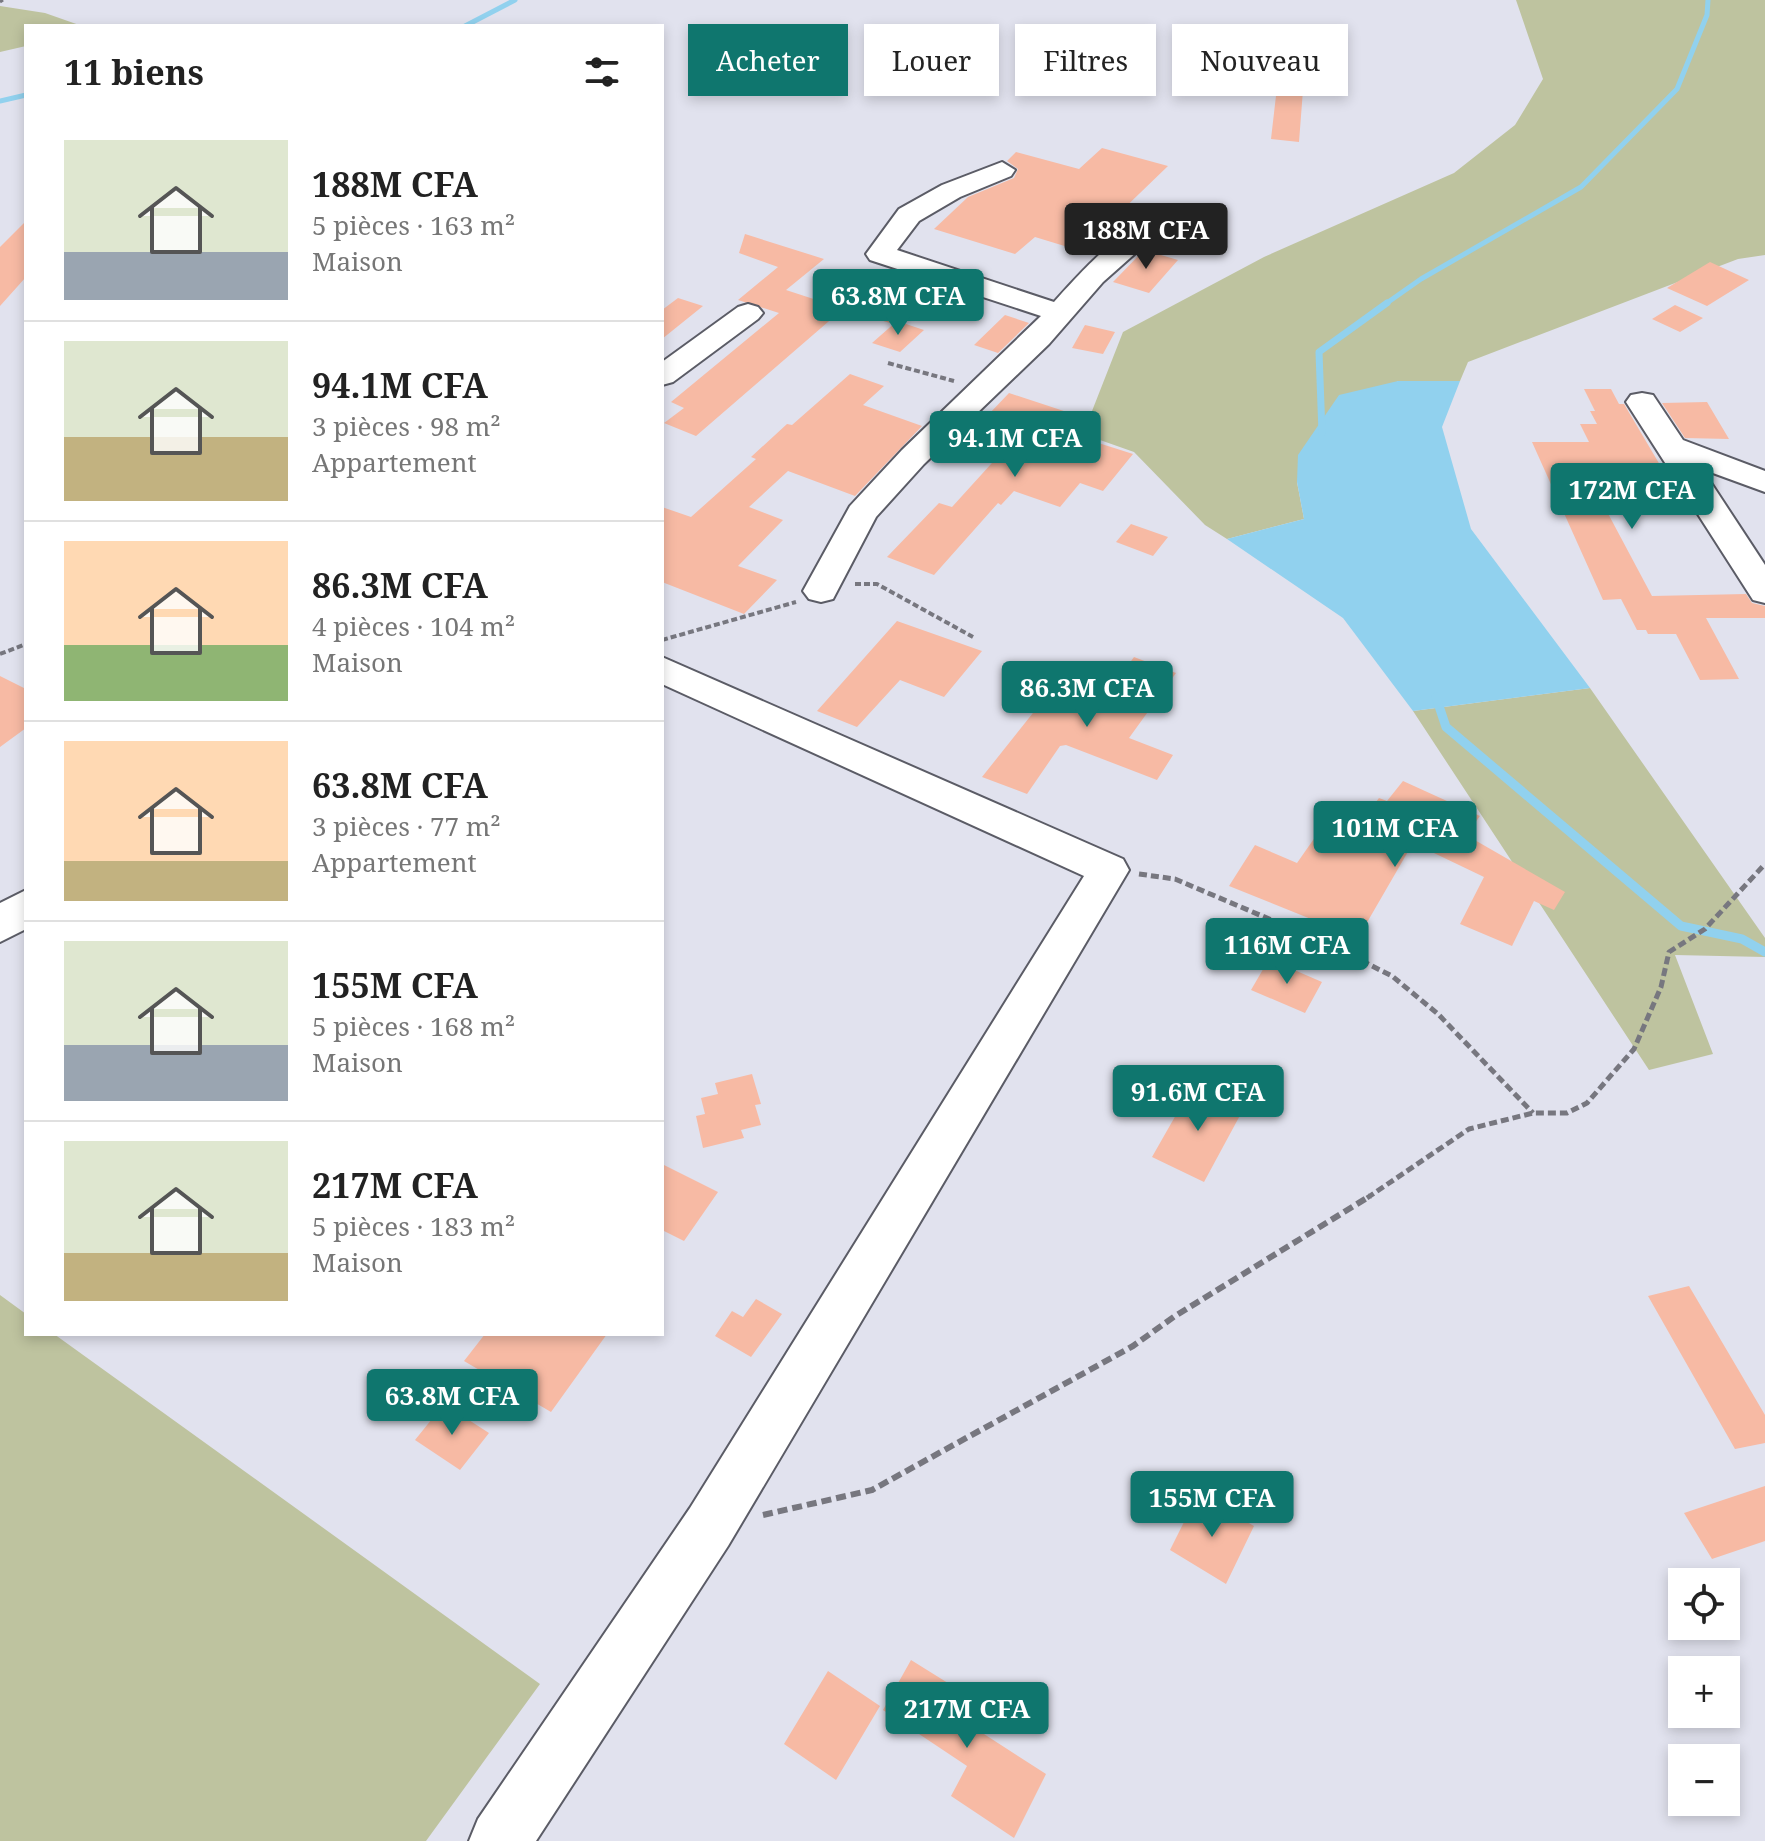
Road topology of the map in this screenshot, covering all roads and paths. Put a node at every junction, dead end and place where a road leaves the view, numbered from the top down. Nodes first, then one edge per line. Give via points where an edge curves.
1 (1002, 170) dead end
2 (1151, 227) dead end
3 (748, 313) dead end
4 (1060, 313) junction
5 (888, 363) dead end
6 (664, 375) edge
7 (982, 389) junction
8 (1642, 402) dead end
9 (1672, 447) junction
10 (1765, 482) edge
11 (821, 591) dead end
12 (1765, 592) edge
13 (24, 645) edge
14 (0, 654) edge
15 (664, 670) edge
16 (1765, 864) edge
17 (1109, 870) junction
18 (24, 908) edge
19 (0, 926) edge
20 (1533, 1113) junction
21 (709, 1527) junction
22 (500, 1841) edge

1 - 4 street via 909,215 880,254
2 - 4 street via 1093,276
3 - 6 street
4 - 7 street
5 - 7 path
7 - 11 street via 862,513
8 - 9 street
9 - 10 street
9 - 12 street
13 - 14 path
15 - 17 street
16 - 20 path via 1705,929 1669,952 1661,987 1634,1049 1587,1103 1567,1113
17 - 20 path via 1175,879 1392,976 1438,1014
17 - 21 street
18 - 19 street
20 - 21 path via 1469,1129 1133,1346 872,1490
21 - 22 street

